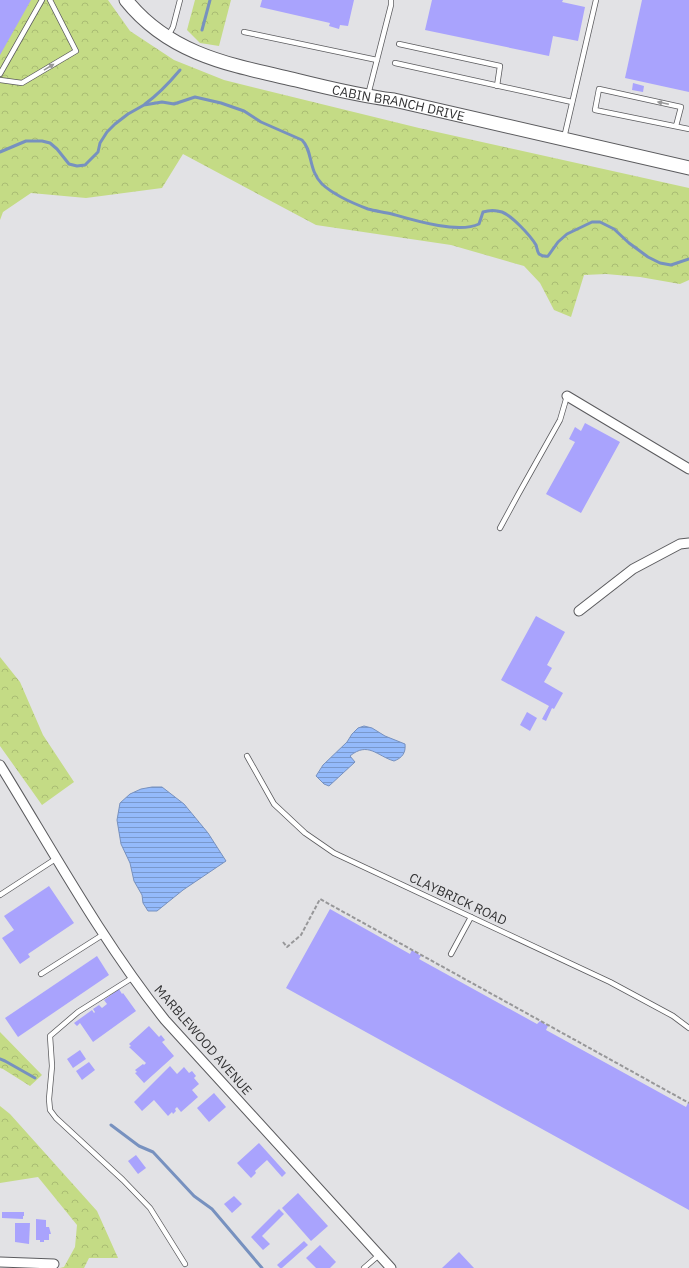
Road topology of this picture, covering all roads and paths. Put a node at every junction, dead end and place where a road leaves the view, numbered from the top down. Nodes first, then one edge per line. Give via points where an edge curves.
1 (42, 0) edge
2 (50, 0) edge
3 (126, 0) edge
4 (391, 0) edge
5 (596, 0) edge
6 (178, 1) edge
7 (244, 32) dead end
8 (168, 36) junction
9 (399, 44) dead end
10 (377, 60) junction
11 (395, 63) dead end
12 (0, 74) edge
13 (0, 80) edge
14 (496, 86) junction
15 (368, 97) junction
16 (572, 102) junction
17 (676, 126) junction
18 (689, 129) edge
19 (563, 139) junction
20 (689, 168) edge
21 (567, 396) joint
22 (689, 469) edge
23 (500, 528) dead end
24 (689, 543) edge
25 (580, 611) dead end
26 (247, 756) dead end
27 (0, 765) edge
28 (57, 858) junction
29 (0, 894) edge
30 (471, 917) junction
31 (104, 934) junction
32 (283, 942) dead end
33 (451, 954) dead end
34 (41, 974) dead end
35 (132, 978) junction
36 (689, 1028) edge
37 (689, 1103) edge
38 (379, 1255) junction
39 (0, 1262) edge
40 (54, 1264) dead end
41 (185, 1264) dead end
42 (364, 1268) edge
43 (391, 1268) edge

1 - 12 lane
13 -> 2 lane via 22,83 76,51
3 - 8 street, CABIN BRANCH DRIVE via 146,20
4 - 10 lane via 392,5
5 - 16 lane
6 - 8 lane via 173,27
7 - 10 lane
8 - 15 street, CABIN BRANCH DRIVE via 198,54 234,66
9 - 14 lane via 500,66
10 - 15 lane
11 - 14 lane
14 - 16 lane
15 - 19 street, CABIN BRANCH DRIVE via 394,100
16 - 19 lane
17 -> 17 lane via 681,107 599,89 595,110
17 - 18 lane
19 - 20 street, CABIN BRANCH DRIVE
21 - 22 street
21 - 23 lane via 560,420
24 - 25 street via 680,544 632,569
26 - 30 lane, CLAYBRICK ROAD via 274,804 305,833 334,852
27 - 28 street, MARBLEWOOD AVENUE
28 - 29 lane
28 - 31 street, MARBLEWOOD AVENUE
30 - 33 lane
30 - 36 lane, CLAYBRICK ROAD via 610,982 673,1016
31 - 34 lane
31 - 35 street, MARBLEWOOD AVENUE
32 - 37 path via 287,947 301,935 320,899
35 - 38 street, MARBLEWOOD AVENUE via 165,1020
35 - 41 lane via 78,1012 50,1036 50,1110 150,1208
38 - 42 lane
38 - 43 street, MARBLEWOOD AVENUE
39 - 40 street

